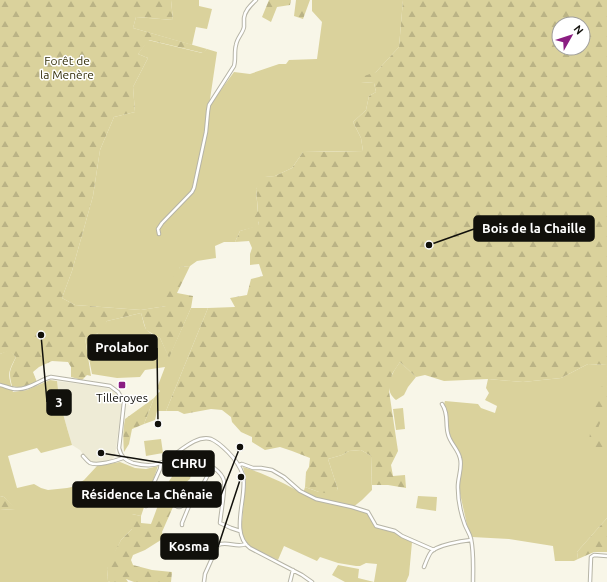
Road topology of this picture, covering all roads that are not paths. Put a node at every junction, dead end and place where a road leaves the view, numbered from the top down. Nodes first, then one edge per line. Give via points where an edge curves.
1 (256, 0) edge
2 (159, 234) dead end
3 (0, 385) edge
4 (442, 404) dead end
5 (83, 456) dead end
6 (123, 458) junction
7 (161, 463) junction
8 (239, 465) junction
9 (183, 504) dead end
10 (146, 506) dead end
11 (189, 506) junction
12 (182, 525) dead end
13 (240, 531) junction
14 (471, 540) junction
15 (246, 544) junction
16 (434, 550) junction
17 (607, 556) edge
18 (424, 567) dead end
19 (293, 570) junction
20 (204, 582) edge
21 (290, 582) edge
22 (312, 582) edge
23 (473, 582) edge
24 (590, 582) edge

1 - 2 street via 245,13 244,28 235,47 234,66 209,105 194,188 162,223 158,229
3 - 6 street via 16,389 25,388 51,377 110,386 118,392 124,402 119,448
4 - 14 street via 446,409 448,435 460,459 460,506
5 - 6 street via 94,464
6 - 7 street via 141,465
7 - 8 street via 185,446 206,438 223,446
7 - 10 street
8 - 13 street via 244,486
8 - 16 street via 272,470 316,500 368,512 376,526 395,531
9 - 11 street
11 - 12 street
11 - 13 street via 210,470 214,468 224,479 220,523
13 - 15 street
14 - 16 street
14 - 23 street
15 - 19 street
15 - 20 street via 218,545
16 - 18 street
17 - 24 street via 591,557
19 - 21 street
19 - 22 street

